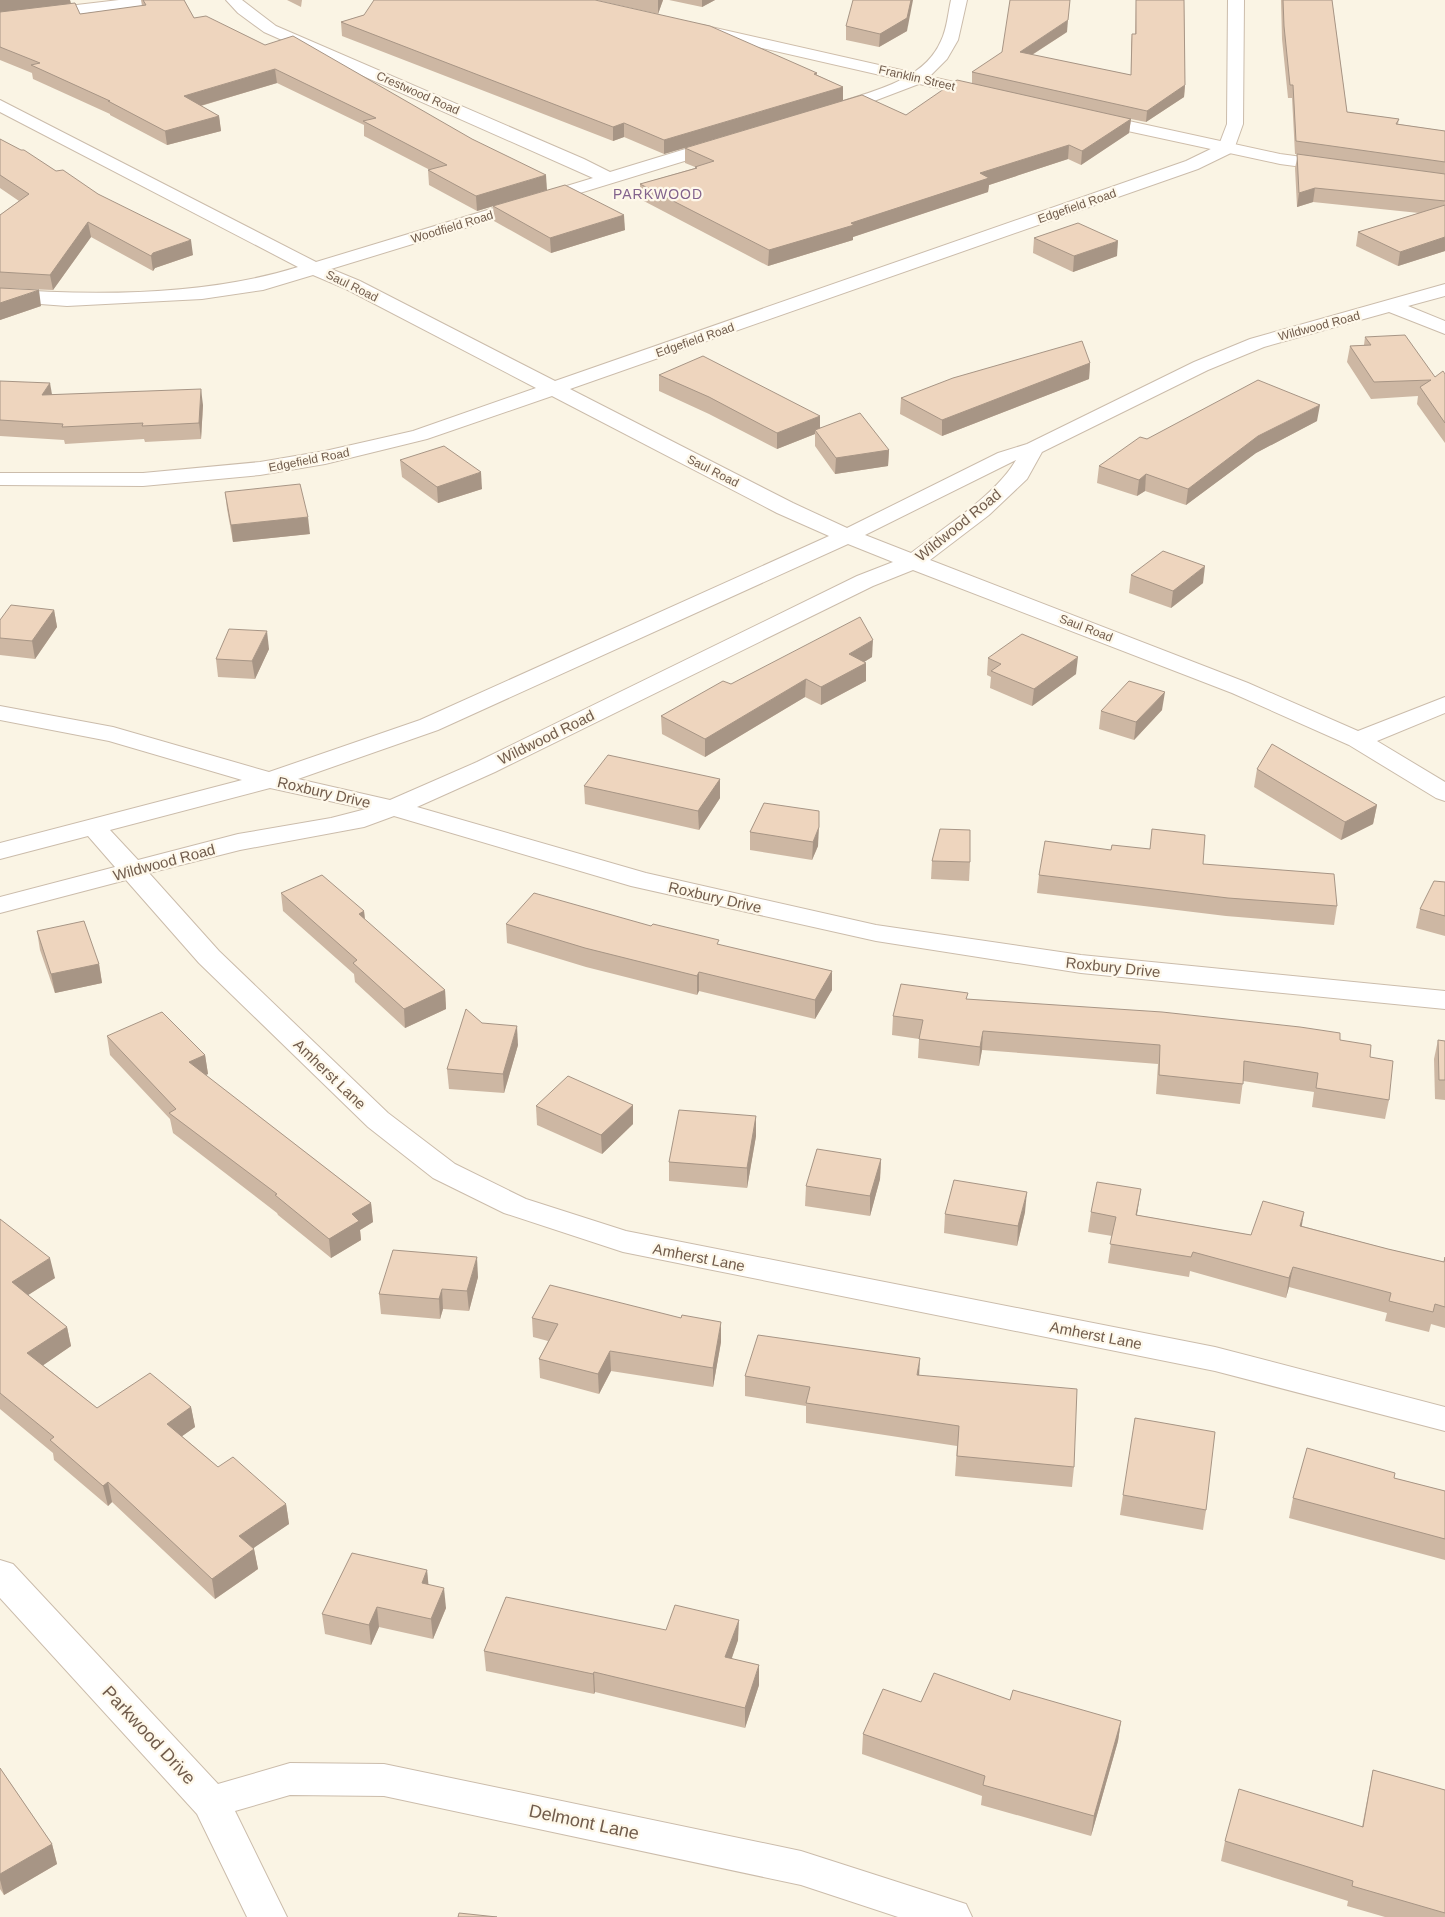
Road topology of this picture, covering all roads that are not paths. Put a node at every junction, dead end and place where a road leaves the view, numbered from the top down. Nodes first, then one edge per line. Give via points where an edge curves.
1 (157, 0) edge
2 (234, 0) edge
3 (959, 0) edge
4 (1236, 0) edge
5 (0, 19) edge
6 (684, 26) edge
7 (918, 79) junction
8 (1005, 98) edge
9 (0, 105) edge
10 (1072, 113) edge
11 (813, 116) edge
12 (738, 139) edge
13 (1227, 148) junction
14 (1348, 168) edge
15 (607, 178) junction
16 (315, 269) junction
17 (1445, 290) edge
18 (0, 295) edge
19 (1391, 306) junction
20 (1445, 328) edge
21 (550, 388) junction
22 (1034, 448) junction
23 (0, 479) edge
24 (847, 536) junction
25 (915, 561) junction
26 (1445, 704) edge
27 (0, 713) edge
28 (1358, 740) junction
29 (270, 780) junction
30 (1445, 793) edge
31 (393, 808) junction
32 (93, 826) junction
33 (0, 851) edge
34 (131, 871) junction
35 (0, 905) edge
36 (1445, 1000) edge
37 (1445, 1419) edge
38 (0, 1574) edge
39 (211, 1802) junction
40 (267, 1917) edge
41 (952, 1917) edge

1 - 5 street
2 - 15 street, Crestwood Road via 270,29
3 - 7 street via 950,40 941,56
4 - 13 street via 1235,124
6 - 7 street, Franklin Street
7 - 8 street, Franklin Street
7 - 11 street
9 - 16 street, Saul Road
10 - 13 street
12 - 15 street, Woodfield Road
13 - 14 street
13 - 21 street, Edgefield Road via 1192,165 605,372
15 - 16 street, Woodfield Road
16 - 18 street, Woodfield Road via 263,284 202,293 68,300
16 - 21 street, Saul Road via 353,285
17 - 19 street, Wildwood Road
19 - 20 street
19 - 22 street, Wildwood Road via 1257,343 1201,366
21 - 23 street, Edgefield Road via 420,435 262,468 146,480
21 - 24 street, Saul Road
22 - 24 street, Wildwood Road via 1005,457
22 - 25 street, Wildwood Road via 1019,474
24 - 25 street, Saul Road
24 - 29 street, Wildwood Road via 429,725
25 - 28 street, Saul Road via 1240,688
25 - 31 street, Wildwood Road via 865,581 486,767
26 - 28 street
27 - 29 street, Roxbury Drive via 113,734
28 - 30 street, Saul Road
29 - 31 street, Roxbury Drive
29 - 32 street, Wildwood Road
31 - 34 street, Wildwood Road via 364,819 238,842
31 - 36 street, Roxbury Drive via 640,880 876,934 1080,964
32 - 33 street, Wildwood Road
32 - 34 street, Amherst Lane
34 - 35 street, Wildwood Road
34 - 37 street, Amherst Lane via 208,957 378,1120 444,1171 514,1206 623,1242 1215,1359
38 - 39 street, Parkwood Drive
39 - 40 street, Parkwood Drive
39 - 41 street, Delmont Lane via 290,1779 384,1780 801,1868

